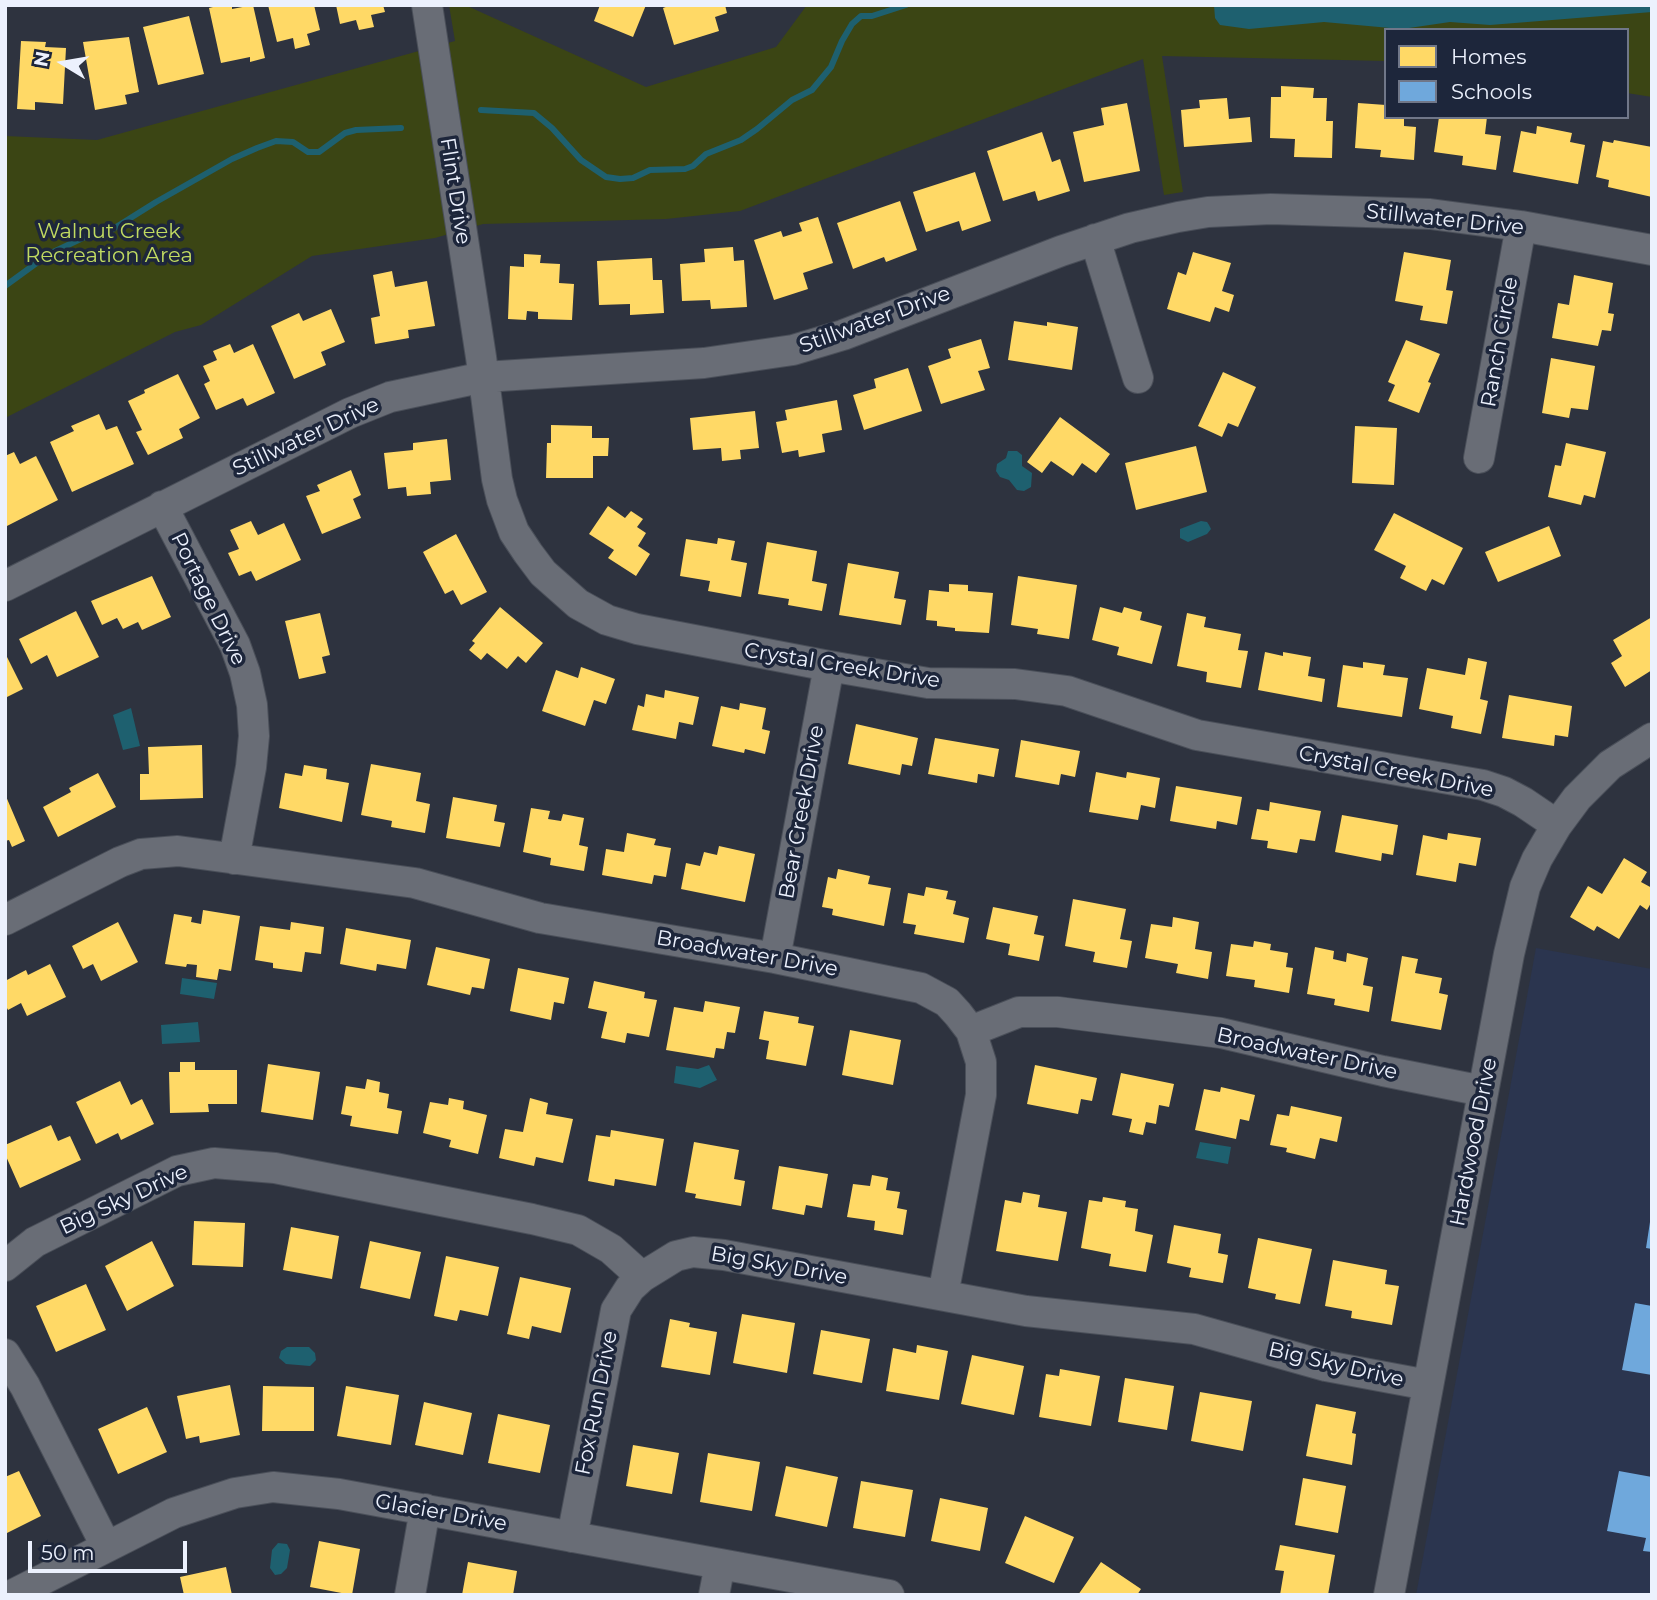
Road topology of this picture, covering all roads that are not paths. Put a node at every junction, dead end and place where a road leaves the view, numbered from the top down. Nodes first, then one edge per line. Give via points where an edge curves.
1 (427, 5) edge
2 (1521, 226) junction
3 (1095, 239) junction
4 (1652, 250) edge
5 (484, 377) junction
6 (1138, 378) dead end
7 (1479, 458) dead end
8 (162, 506) junction
9 (5, 586) edge
10 (829, 666) junction
11 (1652, 738) edge
12 (1557, 825) junction
13 (234, 859) junction
14 (5, 920) edge
15 (775, 958) junction
16 (971, 1031) junction
17 (1483, 1091) junction
18 (5, 1266) edge
19 (642, 1277) junction
20 (943, 1295) junction
21 (5, 1354) edge
22 (1428, 1385) junction
23 (425, 1510) junction
24 (572, 1537) junction
25 (106, 1546) junction
26 (720, 1564) junction
27 (12, 1595) edge
28 (410, 1595) edge
29 (714, 1595) edge
30 (889, 1595) edge
31 (1389, 1595) edge

1 - 5 street, Flint Drive
2 - 3 street, Stillwater Drive via 1430,214 1271,209 1178,216
2 - 4 street, Stillwater Drive
2 - 7 street, Ranch Circle
3 - 5 street, Stillwater Drive via 793,350 704,363
3 - 6 street
5 - 8 street, Stillwater Drive via 410,391 350,413
5 - 10 street, Crystal Creek Drive via 497,479 508,516 528,554 560,589 599,615 637,629
8 - 9 street, Stillwater Drive
8 - 13 street, Portage Drive via 235,645 252,705 251,767
10 - 12 street, Crystal Creek Drive via 928,683 1015,684 1067,691 1197,734 1483,785 1523,802
10 - 15 street, Bear Creek Drive
11 - 12 street, Hardwood Drive via 1610,765
12 - 17 street, Hardwood Drive via 1525,887
13 - 14 street, Broadwater Drive via 178,851 141,854
13 - 15 street, Broadwater Drive via 415,883 540,918
15 - 16 street, Broadwater Drive via 921,988 947,1002
16 - 17 street, Broadwater Drive via 1019,1013 1058,1012 1221,1033
16 - 20 street via 981,1062 981,1095
17 - 22 street, Hardwood Drive
18 - 19 street, Big Sky Drive via 35,1242 177,1171 215,1163 275,1168 578,1230 611,1249
19 - 20 street, Big Sky Drive via 676,1256 706,1252
19 - 24 street, Fox Run Drive via 616,1310
20 - 22 street, Big Sky Drive via 1038,1313 1194,1329 1326,1366
21 - 25 street
22 - 31 street, Hardwood Drive
23 - 24 street, Glacier Drive
23 - 25 street, Glacier Drive via 314,1491 254,1488 174,1513
23 - 28 street
24 - 26 street, Glacier Drive
25 - 27 street, Glacier Drive
26 - 29 street
26 - 30 street, Glacier Drive

